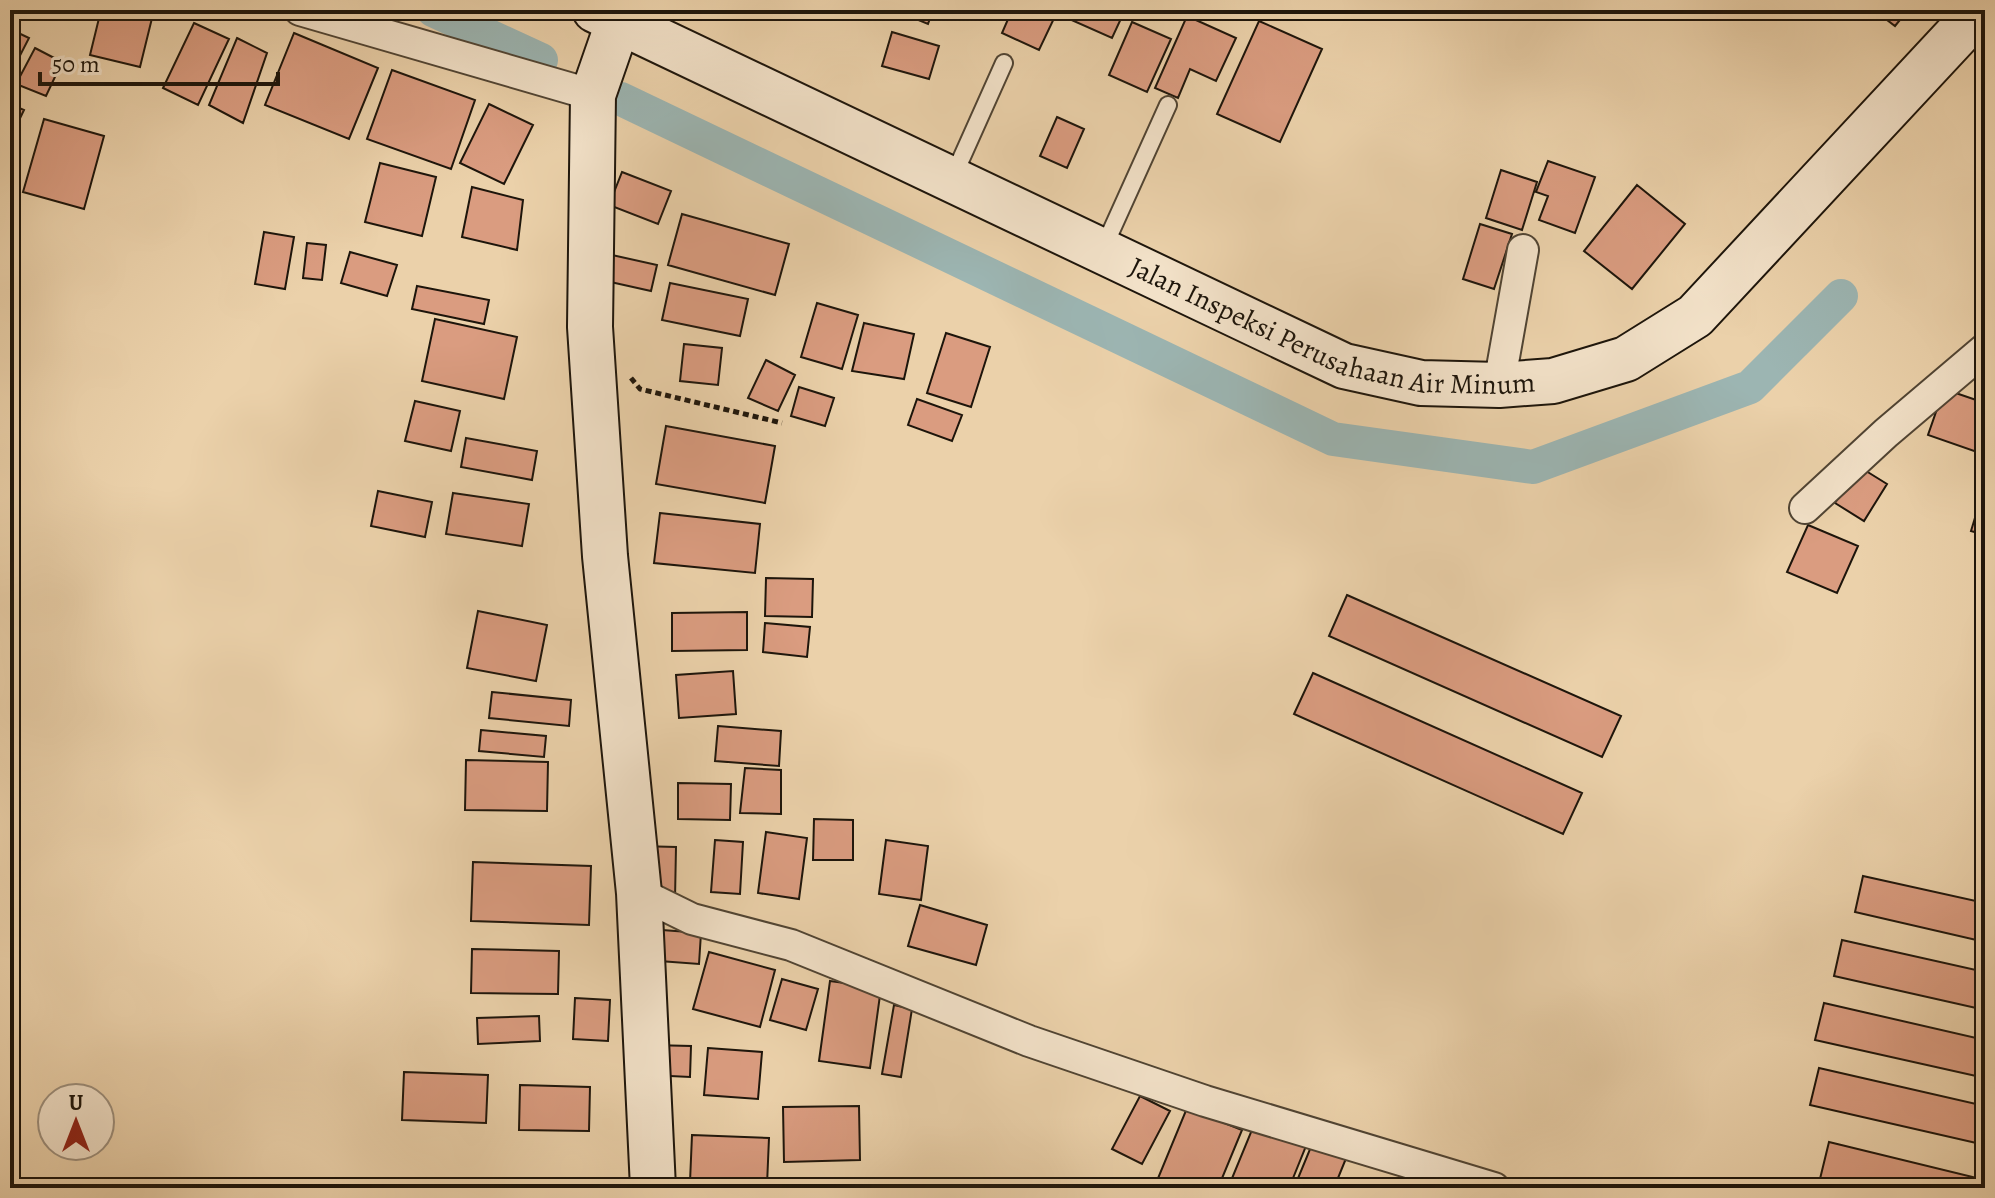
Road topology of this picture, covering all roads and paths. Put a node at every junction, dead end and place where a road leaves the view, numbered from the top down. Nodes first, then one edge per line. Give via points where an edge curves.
1 (300, 10) edge
2 (1980, 10) edge
3 (607, 15) edge
4 (1004, 63) dead end
5 (593, 95) junction
6 (1168, 105) dead end
7 (952, 178) junction
8 (1523, 250) dead end
9 (1102, 251) junction
10 (1985, 349) edge
11 (630, 377) dead end
12 (1499, 385) junction
13 (782, 423) dead end
14 (1805, 508) dead end
15 (639, 893) junction
16 (653, 1188) edge
17 (1494, 1188) edge

1 - 5 street
2 - 12 street, Jalan Inspeksi Perusahaan Air Minum via 1695,316 1626,359 1553,381
3 - 5 street
3 - 7 street, Jalan Inspeksi Perusahaan Air Minum
4 - 7 lane
5 - 15 street via 590,327 605,556
6 - 9 lane
7 - 9 street, Jalan Inspeksi Perusahaan Air Minum
8 - 12 street
9 - 12 street, Jalan Inspeksi Perusahaan Air Minum via 1344,366 1421,383
10 - 14 street
11 - 13 path via 640,389
15 - 16 street
15 - 17 street via 692,919 791,945 1029,1041 1205,1101

